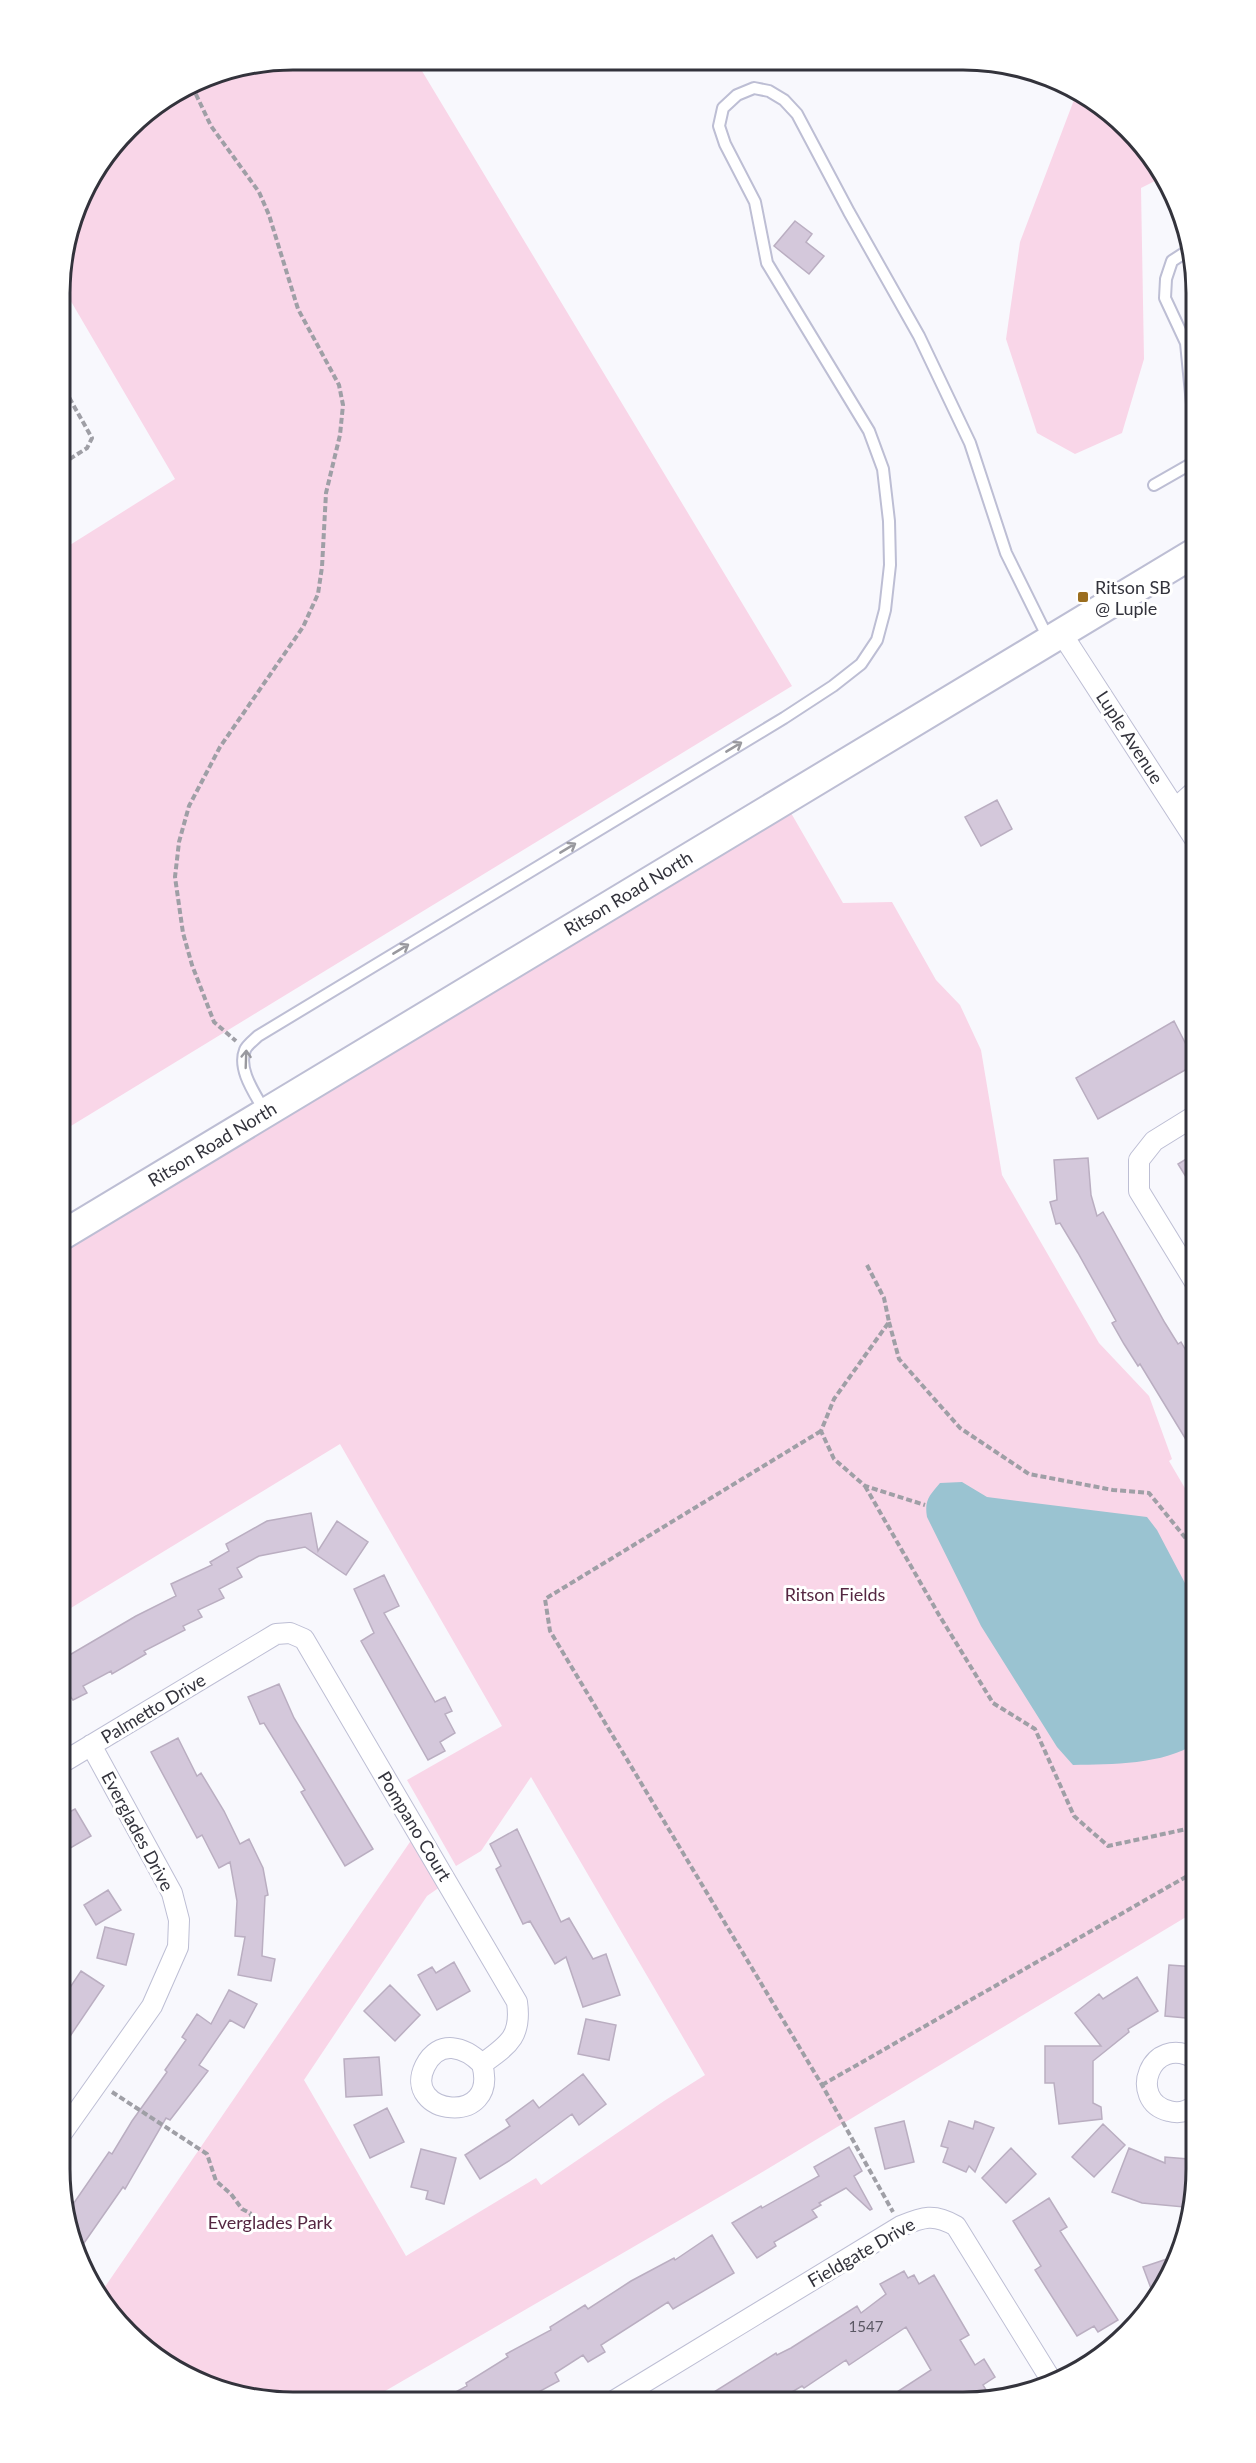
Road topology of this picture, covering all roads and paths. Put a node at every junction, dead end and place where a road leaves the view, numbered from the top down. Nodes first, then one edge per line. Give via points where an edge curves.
1 (195, 93) edge
2 (1182, 255) edge
3 (1186, 343) edge
4 (70, 399) edge
5 (70, 459) edge
6 (1186, 466) edge
7 (1154, 485) dead end
8 (1186, 558) edge
9 (1056, 637) junction
10 (1186, 799) edge
11 (1176, 808) junction
12 (1186, 824) edge
13 (246, 1049) junction
14 (265, 1112) junction
15 (1186, 1121) edge
16 (70, 1231) edge
17 (867, 1265) dead end
18 (1186, 1268) edge
19 (890, 1322) junction
20 (821, 1431) junction
21 (864, 1486) junction
22 (925, 1505) dead end
23 (1186, 1539) edge
24 (247, 1652) joint
25 (91, 1745) junction
26 (70, 1758) edge
27 (1186, 1829) edge
28 (1186, 1877) edge
29 (1186, 2054) edge
30 (482, 2064) dead end
31 (98, 2082) junction
32 (822, 2085) junction
33 (1186, 2110) edge
34 (70, 2122) edge
35 (259, 2226) dead end
36 (901, 2226) junction
37 (1049, 2376) edge
38 (628, 2392) edge

1 - 13 path via 211,126 259,192 298,309 339,386 343,405 326,493 318,594 303,627 220,747 189,806 179,842 175,877 192,965 214,1022
2 - 3 lane via 1172,261 1165,298
4 - 5 path via 92,438 87,448
6 - 7 lane
8 - 9 main road, Ritson Road North
9 - 11 street, Luple Avenue
13 -> 9 lane via 258,1036 823,692 861,664 877,640 890,565 883,469 869,430 767,263 755,202 719,126 723,108 737,95 754,88 769,90 797,114 919,336 970,443 1006,553
9 - 14 main road, Ritson Road North
10 - 11 street
11 - 12 street, Luple Avenue
14 -> 13 lane via 248,1080 243,1062
14 - 16 main road, Ritson Road North
15 - 18 street via 1154,1141 1139,1161 1139,1191
17 - 19 path via 884,1298
19 - 20 path via 834,1400
19 - 23 path via 899,1359 960,1428 1029,1474 1149,1493
20 - 21 path via 834,1459
20 - 32 path via 545,1599 550,1631
21 - 22 path
21 - 27 path via 993,1703 1035,1729 1074,1816 1108,1846
24 - 25 street, Palmetto Drive
24 - 30 street, Pompano Court via 276,1634 290,1633 304,1639 508,1985 517,2002 516,2033
25 - 26 street, Palmetto Drive
25 - 31 street, Everglades Drive via 172,1893 179,1920 178,1947 152,2006
28 - 32 path
29 - 33 street via 1166,2054 1157,2059 1147,2076 1147,2087 1163,2109
31 - 34 street, Everglades Drive
31 - 35 path via 207,2154 216,2181 242,2209 250,2212
32 - 36 path
36 - 37 street, Fieldgate Drive via 920,2218 941,2217 956,2226
36 - 38 street, Fieldgate Drive

